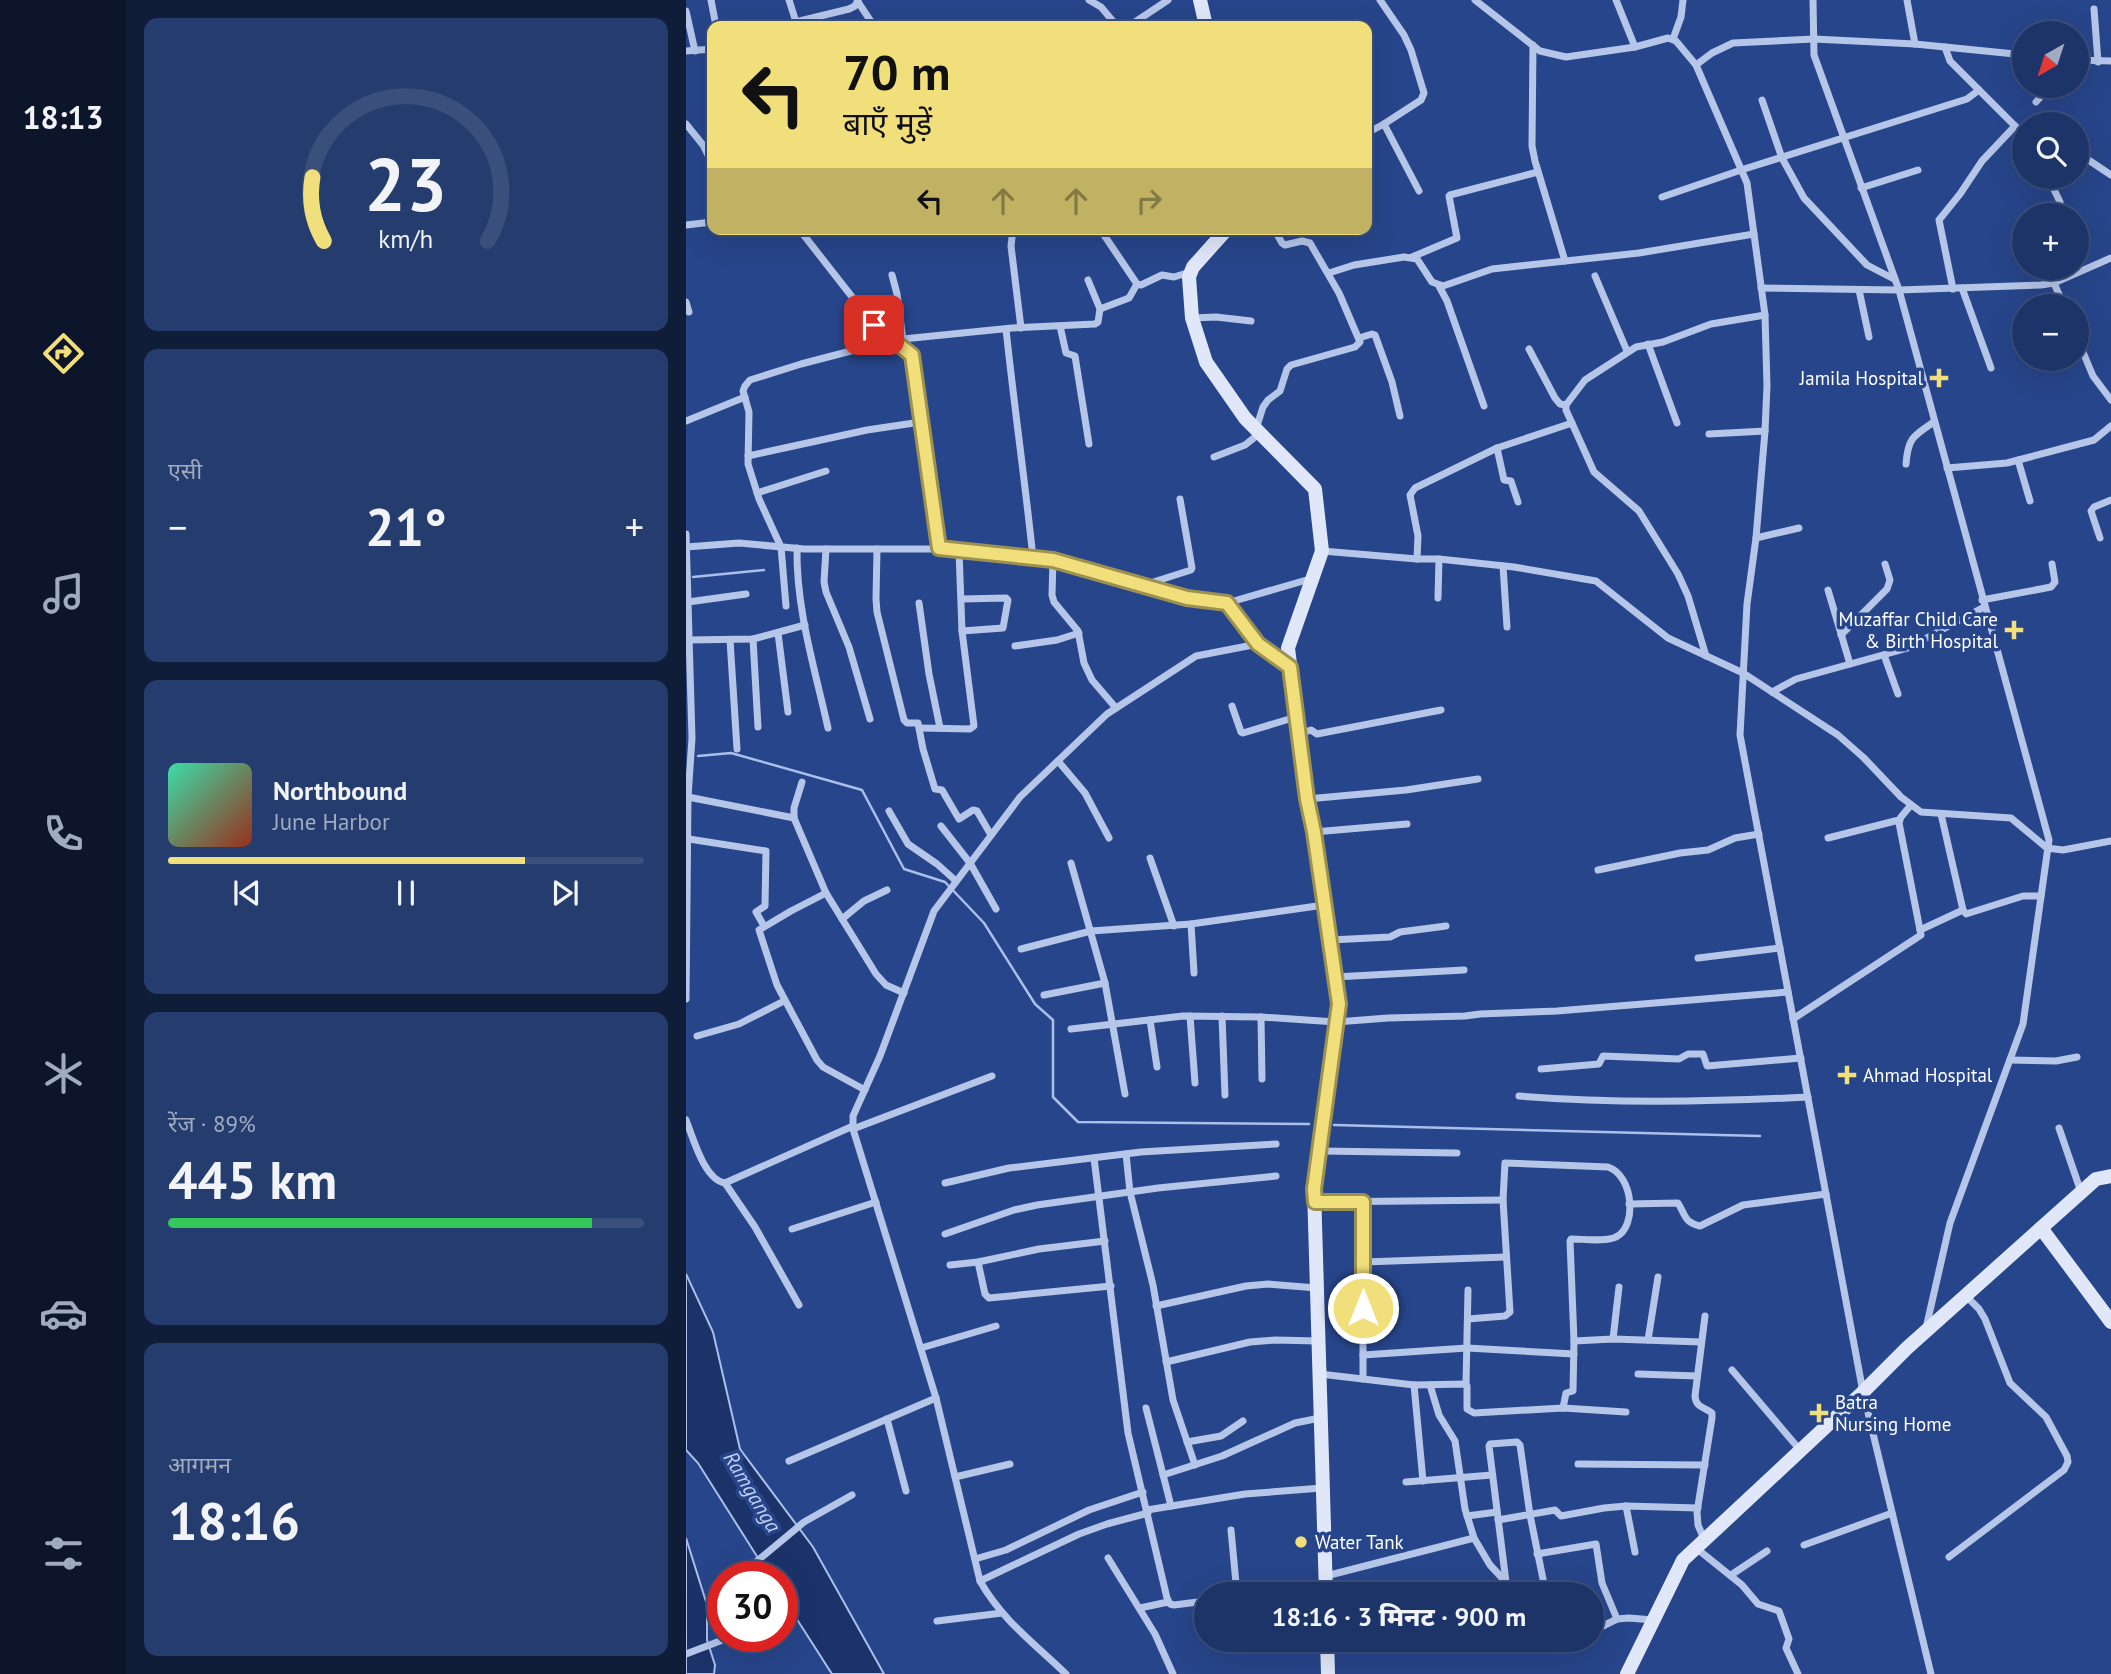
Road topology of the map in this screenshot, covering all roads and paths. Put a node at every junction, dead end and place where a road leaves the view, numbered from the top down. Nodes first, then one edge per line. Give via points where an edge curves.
1 (711, 0) edge
2 (789, 0) edge
3 (1089, 0) edge
4 (1168, 0) edge
5 (1200, 0) edge
6 (1380, 0) edge
7 (1475, 0) edge
8 (1616, 0) edge
9 (1683, 0) edge
10 (1813, 0) edge
11 (1907, 0) edge
12 (858, 1) edge
13 (2094, 9) dead end
14 (686, 11) edge
15 (715, 21) edge
16 (796, 21) edge
17 (800, 21) edge
18 (871, 21) edge
19 (1113, 21) edge
20 (1138, 21) edge
21 (1205, 21) edge
22 (1673, 38) junction
23 (1814, 39) junction
24 (1915, 44) junction
25 (1533, 45) junction
26 (1635, 47) junction
27 (1945, 47) junction
28 (690, 51) edge
29 (2012, 54) edge
30 (2090, 61) edge
31 (2111, 61) edge
32 (2098, 62) junction
33 (1696, 65) junction
34 (1979, 90) junction
35 (2040, 98) edge
36 (1762, 100) dead end
37 (2036, 102) dead end
38 (2012, 123) edge
39 (686, 124) edge
40 (1384, 124) junction
41 (2012, 129) edge
42 (1372, 130) edge
43 (1844, 138) junction
44 (707, 153) edge
45 (1782, 158) junction
46 (2089, 160) edge
47 (1741, 170) junction
48 (1918, 170) dead end
49 (1538, 172) junction
50 (2111, 175) edge
51 (1861, 188) junction
52 (2054, 189) edge
53 (1419, 191) dead end
54 (1662, 197) dead end
55 (2060, 202) dead end
56 (707, 223) edge
57 (686, 225) edge
58 (1754, 234) junction
59 (804, 235) edge
60 (1012, 235) edge
61 (1104, 235) edge
62 (1222, 235) edge
63 (1277, 235) edge
64 (1412, 257) junction
65 (2111, 258) edge
66 (1565, 261) junction
67 (1191, 272) junction
68 (1329, 274) junction
69 (892, 275) dead end
70 (1595, 276) dead end
71 (1895, 279) junction
72 (1088, 280) dead end
73 (2054, 283) junction
74 (1137, 284) junction
75 (1439, 286) junction
76 (1761, 288) junction
77 (1962, 288) junction
78 (1860, 289) junction
79 (1952, 289) junction
80 (1899, 290) junction
81 (2059, 294) edge
82 (686, 302) edge
83 (1100, 309) junction
84 (689, 312) dead end
85 (1765, 315) junction
86 (1192, 318) junction
87 (1251, 321) dead end
88 (1060, 326) junction
89 (1021, 328) junction
90 (1006, 329) junction
91 (1869, 337) dead end
92 (1359, 338) junction
93 (902, 340) junction
94 (893, 341) junction
95 (1647, 344) junction
96 (1529, 349) dead end
97 (1627, 351) junction
98 (2089, 366) edge
99 (1991, 368) dead end
100 (745, 397) junction
101 (2111, 400) edge
102 (1566, 405) junction
103 (1484, 406) dead end
104 (1400, 416) dead end
105 (686, 421) edge
106 (921, 422) junction
107 (1934, 422) junction
108 (1572, 423) junction
109 (1677, 423) dead end
110 (2111, 426) edge
111 (1258, 431) junction
112 (1765, 431) junction
113 (1709, 434) dead end
114 (1089, 444) dead end
115 (1497, 448) junction
116 (748, 456) junction
117 (1214, 457) dead end
118 (2018, 460) junction
119 (1906, 464) dead end
120 (1947, 468) junction
121 (826, 471) dead end
122 (757, 493) junction
123 (1180, 499) dead end
124 (2030, 500) dead end
125 (2111, 500) edge
126 (1518, 502) dead end
127 (1799, 528) dead end
128 (686, 534) edge
129 (1756, 538) junction
130 (2100, 538) dead end
131 (686, 547) edge
132 (781, 547) junction
133 (797, 548) junction
134 (939, 548) junction
135 (826, 549) junction
136 (877, 549) junction
137 (959, 551) junction
138 (1322, 551) junction
139 (1033, 558) junction
140 (1417, 559) junction
141 (1439, 559) junction
142 (1053, 560) junction
143 (1885, 564) dead end
144 (2052, 564) dead end
145 (1503, 566) junction
146 (1312, 579) junction
147 (1142, 585) junction
148 (1828, 590) dead end
149 (746, 594) dead end
150 (1438, 597) dead end
151 (962, 599) junction
152 (688, 602) edge
153 (919, 603) dead end
154 (1227, 603) junction
155 (1983, 603) junction
156 (786, 606) dead end
157 (805, 625) junction
158 (1507, 627) dead end
159 (962, 631) junction
160 (778, 633) junction
161 (1079, 633) junction
162 (1841, 635) junction
163 (753, 639) junction
164 (688, 640) junction
165 (730, 640) junction
166 (1258, 644) junction
167 (1015, 646) dead end
168 (1884, 654) junction
169 (687, 655) edge
170 (1706, 656) junction
171 (1850, 664) junction
172 (1290, 667) junction
173 (1743, 673) junction
174 (688, 692) edge
175 (1772, 692) junction
176 (1898, 694) dead end
177 (1232, 706) dead end
178 (1116, 708) junction
179 (1441, 710) dead end
180 (788, 712) dead end
181 (1296, 717) junction
182 (870, 719) dead end
183 (758, 727) dead end
184 (828, 728) dead end
185 (919, 728) junction
186 (940, 728) junction
187 (689, 731) edge
188 (1298, 734) junction
189 (737, 749) dead end
190 (1058, 761) junction
191 (688, 766) edge
192 (1478, 779) dead end
193 (802, 782) dead end
194 (688, 797) junction
195 (1307, 799) junction
196 (1911, 805) junction
197 (889, 811) dead end
198 (1941, 814) junction
199 (794, 818) junction
200 (1899, 820) junction
201 (1407, 824) dead end
202 (941, 826) dead end
203 (1314, 832) junction
204 (688, 834) edge
205 (1759, 834) junction
206 (991, 835) junction
207 (1110, 838) dead end
208 (1828, 838) dead end
209 (2111, 841) edge
210 (2048, 848) junction
211 (1150, 858) dead end
212 (970, 863) junction
213 (1071, 863) dead end
214 (1598, 870) dead end
215 (954, 884) junction
216 (887, 890) dead end
217 (826, 893) junction
218 (2041, 896) junction
219 (1324, 905) junction
220 (996, 909) dead end
221 (1963, 910) junction
222 (687, 919) edge
223 (842, 919) junction
224 (1191, 924) junction
225 (764, 926) junction
226 (1174, 926) junction
227 (1447, 926) dead end
228 (1920, 930) junction
229 (1091, 932) junction
230 (1329, 940) junction
231 (1021, 948) dead end
232 (1780, 948) junction
233 (1698, 958) dead end
234 (1464, 970) dead end
235 (1194, 973) dead end
236 (1335, 977) junction
237 (1105, 983) junction
238 (1788, 992) junction
239 (904, 993) junction
240 (1044, 995) dead end
241 (686, 999) edge
242 (784, 1001) junction
243 (1190, 1016) junction
244 (1222, 1016) junction
245 (1261, 1017) junction
246 (1793, 1019) junction
247 (1150, 1020) junction
248 (1336, 1022) junction
249 (1114, 1024) junction
250 (1071, 1029) dead end
251 (697, 1037) dead end
252 (2077, 1057) dead end
253 (1801, 1058) junction
254 (2010, 1060) junction
255 (1157, 1067) dead end
256 (1541, 1069) dead end
257 (992, 1076) dead end
258 (1262, 1079) dead end
259 (1195, 1083) dead end
260 (865, 1090) junction
261 (1125, 1094) dead end
262 (1225, 1095) dead end
263 (1519, 1096) dead end
264 (1808, 1097) junction
265 (686, 1119) edge
266 (853, 1127) junction
267 (2059, 1128) dead end
268 (1276, 1144) dead end
269 (1320, 1151) junction
270 (1457, 1153) dead end
271 (1126, 1154) junction
272 (1094, 1158) junction
273 (2111, 1175) edge
274 (1276, 1176) dead end
275 (724, 1183) junction
276 (944, 1183) dead end
277 (1130, 1192) junction
278 (2081, 1193) junction
279 (1826, 1194) junction
280 (1099, 1197) junction
281 (1503, 1200) junction
282 (876, 1202) junction
283 (1315, 1202) junction
284 (1363, 1202) junction
285 (1629, 1203) junction
286 (2041, 1228) junction
287 (792, 1229) dead end
288 (945, 1234) dead end
289 (1105, 1241) junction
290 (1506, 1257) junction
291 (978, 1262) junction
292 (1364, 1262) junction
293 (950, 1265) dead end
294 (1658, 1277) dead end
295 (1111, 1286) junction
296 (1619, 1287) dead end
297 (1317, 1288) junction
298 (1468, 1290) dead end
299 (1966, 1296) junction
300 (799, 1305) dead end
301 (1156, 1306) junction
302 (1705, 1316) dead end
303 (1468, 1319) junction
304 (2111, 1322) edge
305 (996, 1326) dead end
306 (1925, 1332) junction
307 (1613, 1339) junction
308 (1648, 1340) junction
309 (1319, 1341) junction
310 (1574, 1341) junction
311 (1701, 1342) junction
312 (921, 1348) junction
313 (1467, 1348) junction
314 (1363, 1354) junction
315 (1574, 1354) junction
316 (1166, 1362) junction
317 (1732, 1370) dead end
318 (1320, 1374) junction
319 (1638, 1374) dead end
320 (1697, 1376) junction
321 (1363, 1379) junction
322 (1466, 1384) junction
323 (1414, 1385) junction
324 (1430, 1385) junction
325 (1863, 1392) junction
326 (936, 1398) junction
327 (1146, 1408) dead end
328 (1563, 1408) junction
329 (1626, 1412) dead end
330 (1321, 1418) junction
331 (887, 1419) junction
332 (1243, 1421) dead end
333 (1187, 1442) junction
334 (1800, 1450) junction
335 (789, 1461) dead end
336 (1010, 1464) dead end
337 (1578, 1464) dead end
338 (1195, 1465) junction
339 (1704, 1465) junction
340 (1163, 1475) junction
341 (1492, 1475) junction
342 (955, 1477) junction
343 (1461, 1479) junction
344 (1423, 1481) junction
345 (1406, 1482) dead end
346 (1323, 1488) junction
347 (906, 1491) dead end
348 (1143, 1492) junction
349 (852, 1495) dead end
350 (1171, 1506) junction
351 (1626, 1506) junction
352 (1698, 1508) junction
353 (1147, 1512) junction
354 (1892, 1513) junction
355 (1530, 1515) junction
356 (1467, 1516) junction
357 (1497, 1516) junction
358 (1231, 1530) dead end
359 (1474, 1538) junction
360 (1700, 1544) junction
361 (1804, 1545) dead end
362 (1767, 1551) dead end
363 (1636, 1552) dead end
364 (1537, 1554) junction
365 (1949, 1557) dead end
366 (1108, 1558) dead end
367 (975, 1559) junction
368 (757, 1561) edge
369 (1731, 1574) junction
370 (1325, 1576) junction
371 (981, 1581) junction
372 (1236, 1582) edge
373 (1325, 1582) edge
374 (1506, 1582) edge
375 (1510, 1582) edge
376 (1543, 1582) edge
377 (1168, 1602) junction
378 (1194, 1602) edge
379 (1140, 1608) junction
380 (1002, 1614) junction
381 (1617, 1619) junction
382 (1653, 1620) junction
383 (936, 1621) dead end
384 (1604, 1626) edge
385 (707, 1645) edge
386 (1327, 1652) edge
387 (686, 1654) edge
388 (1066, 1674) edge
389 (1173, 1674) edge
390 (1328, 1674) edge
391 (1627, 1674) edge
392 (1798, 1674) edge
393 (1931, 1674) edge

1 - 15 street
2 - 16 street
3 - 19 street
4 - 20 street
5 - 21 street
6 - 40 street via 1404,35 1424,93 1421,100
7 - 25 street
8 - 26 street
9 - 22 street
10 - 23 street
11 - 24 street
12 - 17 street via 849,9
12 - 18 street
13 - 32 street
14 - 28 street
22 - 26 street
22 - 33 street
23 - 24 street
23 - 33 street via 1733,43
23 - 43 street via 1814,54
24 - 27 street
25 - 26 street via 1566,57
25 - 49 street via 1532,146
27 - 29 street
27 - 34 street via 1950,61
30 - 32 street
31 - 32 street
33 - 47 street
34 - 38 street
34 - 43 street via 1967,99
35 - 37 street
36 - 45 street
39 - 44 street
40 - 42 street
40 - 53 street
41 - 79 street via 1939,220
43 - 45 street
43 - 51 street
45 - 47 street
45 - 71 street via 1804,198 1867,265
46 - 50 street
47 - 54 street
47 - 58 street
48 - 51 street
49 - 64 street via 1450,195 1457,238
49 - 66 street
51 - 71 street
52 - 55 street
56 - 57 street
58 - 66 street
58 - 76 street
59 - 94 street via 874,325
60 - 89 street
61 - 74 street
62 - 67 street
63 - 68 street via 1285,245 1310,243
64 - 68 street via 1354,265
64 - 75 street
65 - 73 street
66 - 75 street via 1492,269
67 - 74 street
67 - 86 street
68 - 92 street
69 - 93 street
70 - 97 street
71 - 80 street
72 - 83 street
73 - 77 street
73 - 81 street
74 - 83 street via 1129,298
75 - 103 street
76 - 78 street
76 - 85 street
77 - 79 street
77 - 99 street
78 - 80 street
78 - 91 street
79 - 80 street
80 - 107 street
82 - 84 street
83 - 88 street via 1095,324
85 - 95 street via 1711,324
85 - 112 street
86 - 87 street
86 - 111 street via 1206,362
88 - 89 street
88 - 114 street via 1066,353 1075,356
89 - 90 street
90 - 93 street
90 - 139 street
92 - 104 street via 1375,335
92 - 111 street via 1355,347 1291,365 1280,391 1262,407
93 - 94 street
94 - 100 street via 750,380 743,389
94 - 106 street via 912,355
95 - 97 street
95 - 109 street
96 - 102 street via 1557,401
97 - 102 street via 1585,380
98 - 101 street
100 - 105 street
100 - 116 street
102 - 108 street
106 - 116 street
106 - 134 street
107 - 119 street via 1910,441
107 - 120 street
108 - 115 street
108 - 170 street via 1594,472 1639,511 1678,574
110 - 118 street via 2094,440
111 - 117 street via 1245,445
111 - 138 street via 1315,489
112 - 113 street
112 - 129 street
115 - 126 street via 1504,480 1510,480
115 - 140 street via 1411,491
116 - 122 street
118 - 120 street
118 - 124 street
120 - 155 street
121 - 122 street
122 - 132 street
123 - 147 street via 1192,568
125 - 130 street via 2092,509
127 - 129 street
128 - 131 street
129 - 173 street
131 - 132 street via 739,543
131 - 152 street
132 - 133 street
132 - 156 street
133 - 135 street
133 - 157 street
134 - 136 street
134 - 137 street
135 - 136 street
135 - 182 street via 826,592 849,647
136 - 185 street via 876,599 886,654 905,722 917,722
137 - 139 street
137 - 151 street
138 - 140 street
138 - 146 street
139 - 142 street
140 - 141 street
141 - 145 street
141 - 150 street
142 - 147 street
142 - 161 street via 1054,602
143 - 162 street via 1887,589
144 - 155 street via 2055,582 2051,587
145 - 158 street
145 - 170 street via 1596,581 1668,638
146 - 154 street
146 - 172 street via 1287,648
147 - 154 street
148 - 162 street
149 - 152 street
151 - 159 street
151 - 159 street via 1008,600 1003,628
152 - 164 street
153 - 186 street
154 - 166 street
155 - 168 street via 1926,639
155 - 210 street
157 - 160 street
157 - 184 street
159 - 186 street via 974,726
160 - 163 street
160 - 180 street
161 - 167 street
161 - 178 street via 1087,671
162 - 171 street
163 - 165 street
163 - 183 street
164 - 165 street
164 - 169 street
165 - 189 street
166 - 172 street
166 - 178 street via 1196,656
168 - 171 street
168 - 176 street
169 - 174 street
170 - 173 street
171 - 175 street via 1796,679
172 - 181 street
173 - 175 street
173 - 205 street via 1740,735
174 - 187 street
175 - 196 street via 1838,736
177 - 181 street via 1243,733
178 - 190 street
179 - 188 street
181 - 188 street
185 - 186 street
185 - 206 street via 934,787 942,790 959,819 976,810
187 - 191 street
188 - 195 street
190 - 206 street via 1020,797
190 - 207 street via 1085,793
191 - 194 street
192 - 195 street
193 - 199 street
194 - 199 street
194 - 204 street
195 - 203 street
196 - 198 street via 1921,812
196 - 200 street
197 - 215 street via 908,844
198 - 210 street via 2011,818
198 - 221 street
199 - 217 street
200 - 208 street
200 - 228 street
201 - 203 street
202 - 212 street
203 - 219 street
204 - 222 street
204 - 225 street via 766,851 765,906 756,911
205 - 214 street via 1735,838 1709,850
205 - 232 street
206 - 212 street
209 - 210 street via 2063,850
210 - 218 street
211 - 226 street
212 - 215 street
212 - 220 street
213 - 229 street
215 - 239 street via 934,911
216 - 223 street
217 - 223 street
217 - 225 street
218 - 221 street via 2022,896 1969,915
218 - 254 street via 2023,1024
219 - 224 street
219 - 230 street
221 - 228 street
222 - 241 street
223 - 239 street via 886,985
224 - 226 street
224 - 235 street
225 - 242 street via 759,930
226 - 229 street
227 - 230 street via 1390,937
228 - 246 street via 1921,935
229 - 231 street
229 - 237 street
230 - 236 street
232 - 233 street
232 - 238 street
234 - 236 street
236 - 248 street
237 - 240 street
237 - 249 street
238 - 246 street
238 - 248 street via 1557,1011
239 - 260 street
242 - 251 street via 739,1024
242 - 260 street via 819,1064
243 - 244 street
243 - 247 street
243 - 259 street
244 - 245 street
244 - 262 street
245 - 248 street
245 - 258 street
246 - 253 street
247 - 249 street
247 - 255 street
248 - 269 street
249 - 250 street
249 - 261 street
252 - 254 street
253 - 256 street via 1707,1066 1703,1054 1679,1059 1603,1056 1599,1064
253 - 264 street
254 - 306 street via 1950,1223
257 - 266 street
260 - 266 street
263 - 264 street via 1598,1102
264 - 279 street
265 - 275 street via 706,1170
266 - 275 street
266 - 282 street
267 - 278 street
268 - 271 street
269 - 270 street
269 - 283 street
271 - 272 street
271 - 277 street
272 - 276 street via 1009,1168
272 - 280 street
273 - 278 street via 2096,1179
274 - 277 street
275 - 300 street
277 - 280 street
277 - 301 street
278 - 286 street
279 - 285 street via 1743,1205 1700,1226 1690,1224 1678,1203
279 - 325 street
280 - 288 street via 1014,1210
280 - 289 street
281 - 284 street
281 - 285 street via 1508,1162 1612,1168 1627,1183
281 - 290 street
282 - 287 street
282 - 312 street
283 - 284 street
283 - 297 street
284 - 292 street
285 - 310 street via 1629,1223 1618,1236 1570,1241
286 - 299 street
286 - 304 street
289 - 291 street
289 - 295 street
290 - 292 street
290 - 303 street via 1509,1315
291 - 293 street
291 - 295 street via 989,1298
292 - 314 street
294 - 308 street
295 - 348 street via 1128,1433
296 - 307 street
297 - 301 street via 1246,1286
297 - 309 street
298 - 303 street
299 - 306 street
299 - 365 street via 1985,1319 2006,1376 2046,1417 2068,1462 2064,1470
301 - 316 street
302 - 311 street
303 - 313 street
305 - 312 street
306 - 325 street
307 - 308 street
307 - 310 street
308 - 311 street
309 - 316 street via 1250,1342
309 - 318 street
310 - 315 street
311 - 320 street
312 - 326 street
313 - 314 street
313 - 315 street
313 - 322 street
314 - 321 street
315 - 328 street via 1573,1391 1566,1393
316 - 333 street
317 - 334 street
318 - 321 street
318 - 330 street
319 - 320 street
320 - 339 street via 1696,1402 1712,1413
321 - 323 street
322 - 324 street
322 - 328 street via 1471,1413
323 - 324 street
323 - 344 street
324 - 343 street via 1439,1415 1455,1441
325 - 334 street
325 - 354 street
326 - 331 street
326 - 342 street
327 - 340 street
328 - 329 street
330 - 338 street via 1288,1426
330 - 346 street
331 - 335 street
331 - 347 street
332 - 333 street via 1221,1436
333 - 338 street
334 - 360 street
336 - 342 street
337 - 339 street
338 - 340 street
339 - 352 street
340 - 350 street
341 - 343 street
341 - 355 street via 1489,1444 1519,1443
341 - 357 street
342 - 367 street
343 - 344 street
343 - 356 street
344 - 345 street
346 - 350 street
346 - 370 street
348 - 353 street
348 - 367 street
349 - 368 street via 804,1522
350 - 353 street
351 - 352 street
351 - 355 street via 1561,1516 1556,1510
351 - 363 street
352 - 360 street
353 - 371 street via 1079,1534
353 - 377 street
354 - 361 street
354 - 393 street
355 - 357 street
355 - 364 street
356 - 357 street
356 - 359 street
357 - 375 street
358 - 372 street
359 - 370 street
359 - 374 street
360 - 369 street
360 - 382 street via 1683,1560
362 - 369 street
364 - 376 street
364 - 381 street via 1596,1544 1604,1592
366 - 379 street
367 - 371 street
369 - 392 street via 1758,1604 1779,1611 1789,1639 1786,1648
370 - 373 street
371 - 380 street
377 - 378 street
377 - 379 street
379 - 389 street
380 - 383 street
380 - 388 street
381 - 382 street
381 - 384 street
382 - 391 street
385 - 387 street
386 - 390 street

